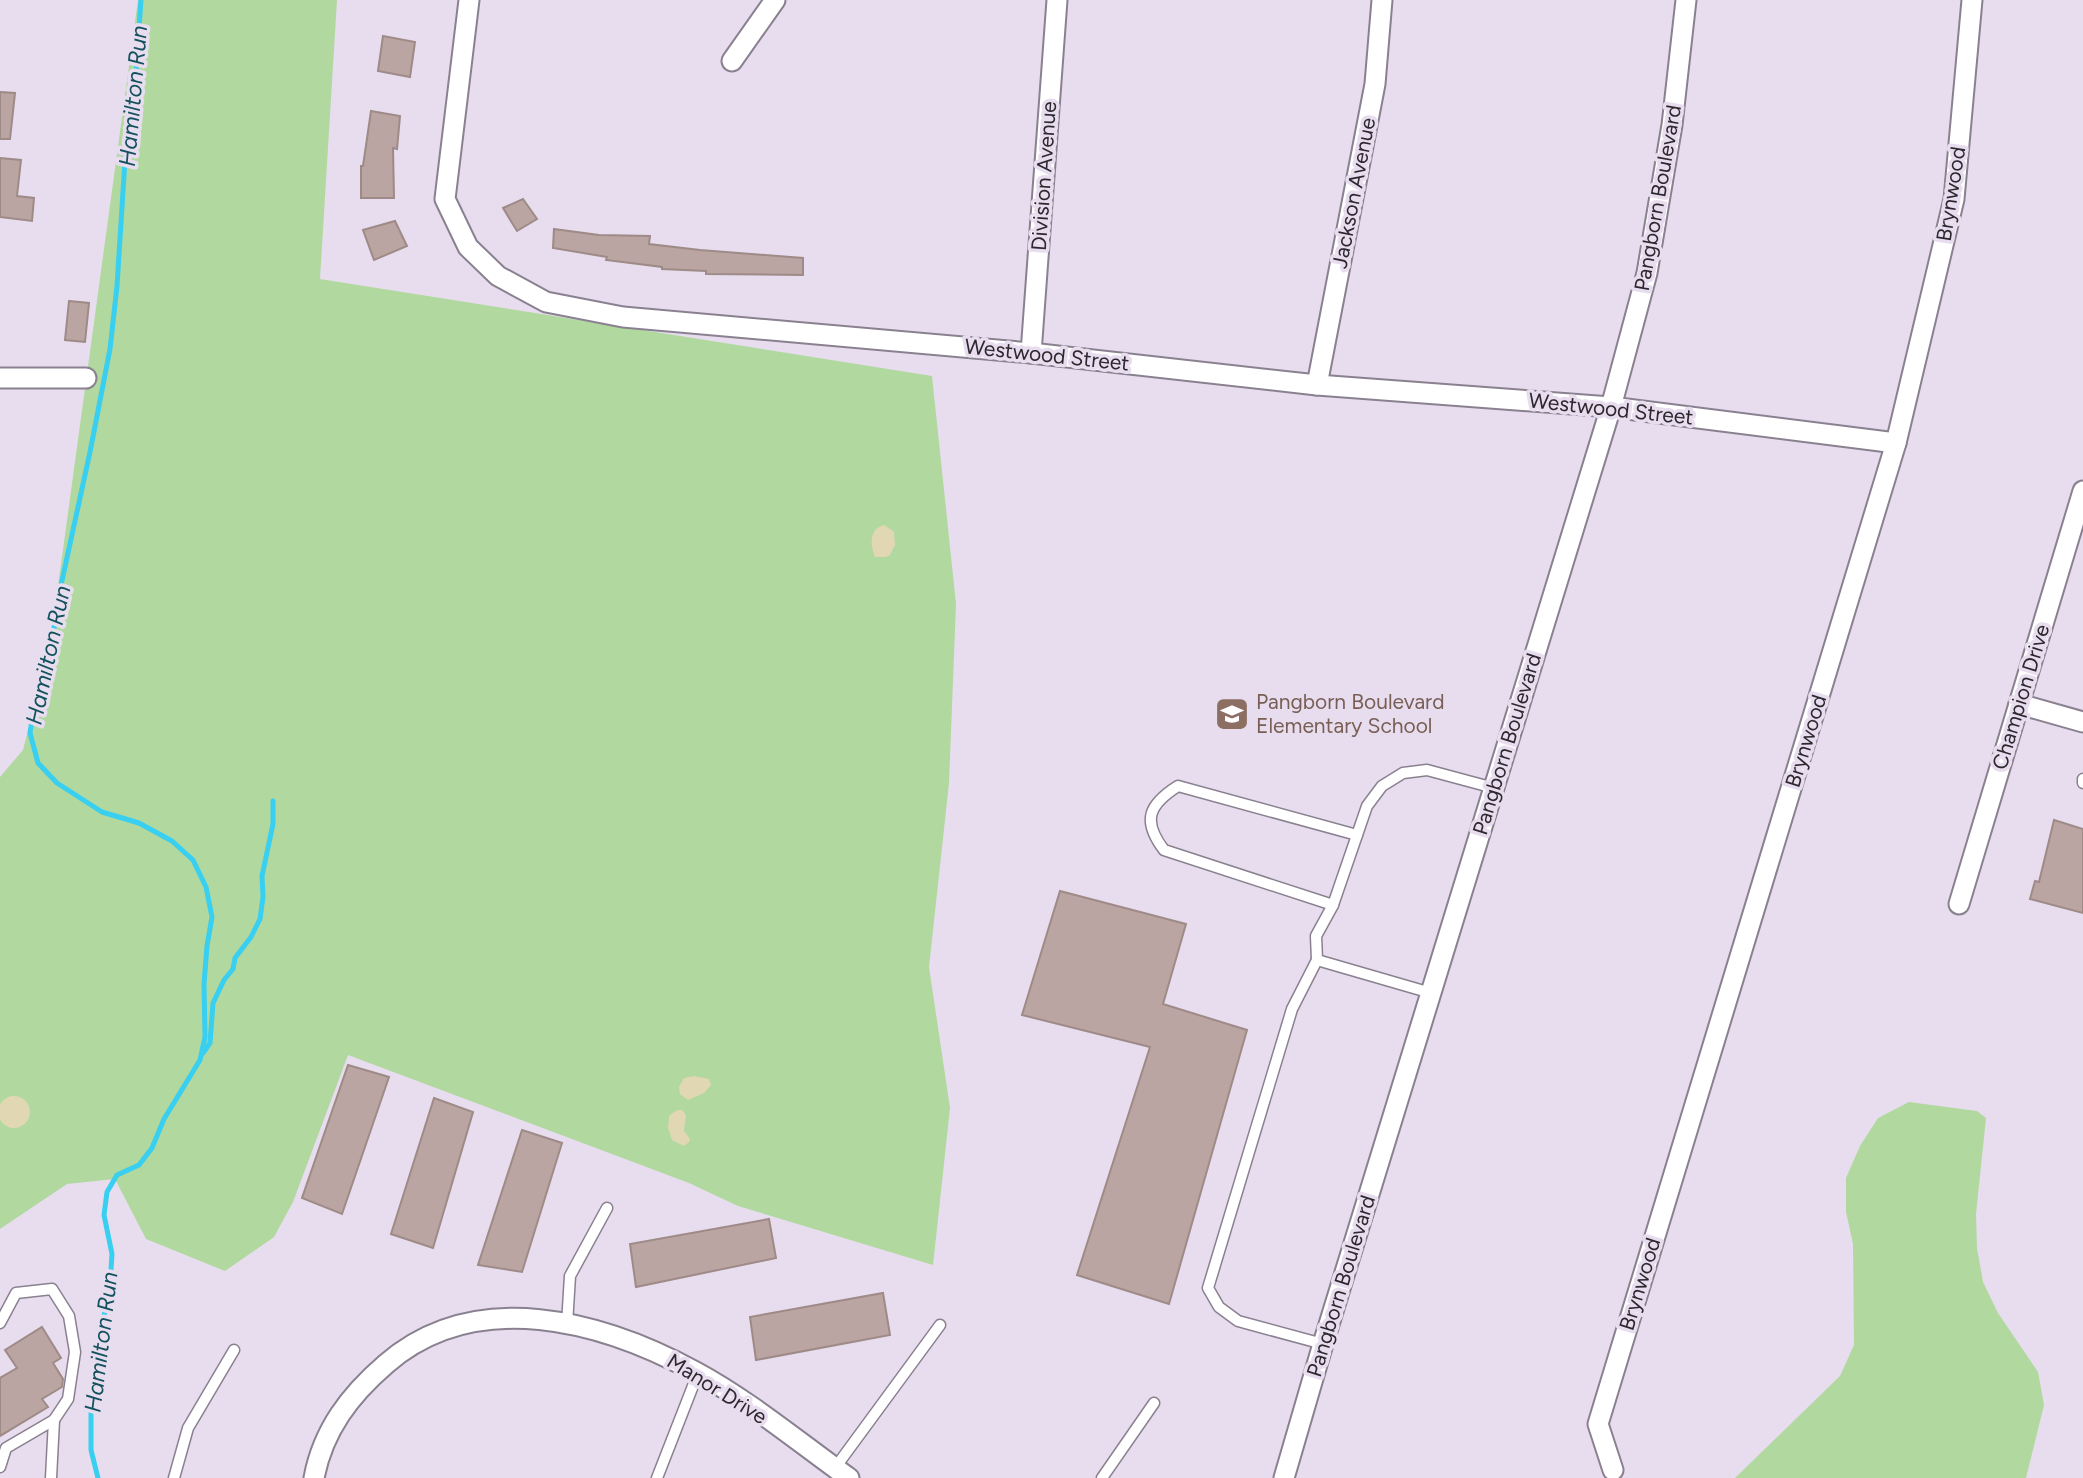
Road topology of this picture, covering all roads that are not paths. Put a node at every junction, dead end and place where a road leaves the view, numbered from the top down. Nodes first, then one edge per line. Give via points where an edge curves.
1 (468, 0) edge
2 (775, 0) edge
3 (1057, 0) edge
4 (1382, 0) edge
5 (1686, 0) edge
6 (1972, 0) edge
7 (732, 61) dead end
8 (1031, 353) junction
9 (0, 378) edge
10 (86, 378) dead end
11 (1318, 384) junction
12 (1611, 407) junction
13 (1896, 443) junction
14 (2083, 491) edge
15 (2019, 704) junction
16 (2083, 722) edge
17 (1494, 789) junction
18 (1357, 835) junction
19 (1959, 904) dead end
20 (1333, 905) junction
21 (1317, 960) junction
22 (1431, 993) junction
23 (607, 1208) dead end
24 (0, 1323) edge
25 (567, 1324) junction
26 (940, 1325) dead end
27 (1322, 1344) junction
28 (234, 1350) dead end
29 (698, 1373) junction
30 (1154, 1403) dead end
31 (54, 1420) junction
32 (0, 1468) edge
33 (1613, 1471) dead end
34 (842, 1473) edge
35 (51, 1478) edge
36 (174, 1478) edge
37 (314, 1478) edge
38 (657, 1478) edge
39 (1102, 1478) edge
40 (1284, 1478) edge

1 - 8 street, Westwood Street via 445,199 468,247 498,276 546,302 623,317
2 - 7 street
3 - 8 street, Division Avenue
4 - 11 street, Jackson Avenue via 1375,84
5 - 12 street, Pangborn Boulevard via 1672,125 1647,274
6 - 13 street, Brynwood via 1954,199
8 - 11 street, Westwood Street
9 - 10 street
11 - 12 street, Westwood Street
12 - 13 street, Westwood Street
12 - 17 street, Pangborn Boulevard
13 - 33 street, Brynwood via 1598,1424
14 - 15 street, Champion Drive
15 - 16 street
15 - 19 street, Champion Drive
17 - 18 lane via 1427,770 1403,773 1382,786 1367,806
17 - 22 street, Pangborn Boulevard
18 - 20 lane
18 - 20 lane via 1178,786 1161,797 1149,820 1153,836 1164,850
20 - 21 lane via 1316,936
21 - 22 lane
21 - 27 lane via 1292,1009 1208,1288 1219,1307 1238,1321
22 - 27 street, Pangborn Boulevard
23 - 25 lane via 570,1276
24 - 31 lane via 16,1293 52,1289 69,1316 75,1352 68,1399
25 - 29 street, Manor Drive via 611,1335
25 - 37 street, Manor Drive via 533,1317 498,1318 459,1325 407,1348 344,1406 321,1451
26 - 34 lane
27 - 40 street, Pangborn Boulevard
28 - 36 lane via 188,1429
29 - 34 street, Manor Drive
29 - 38 lane
30 - 39 lane
31 - 32 lane via 6,1448
31 - 35 lane

